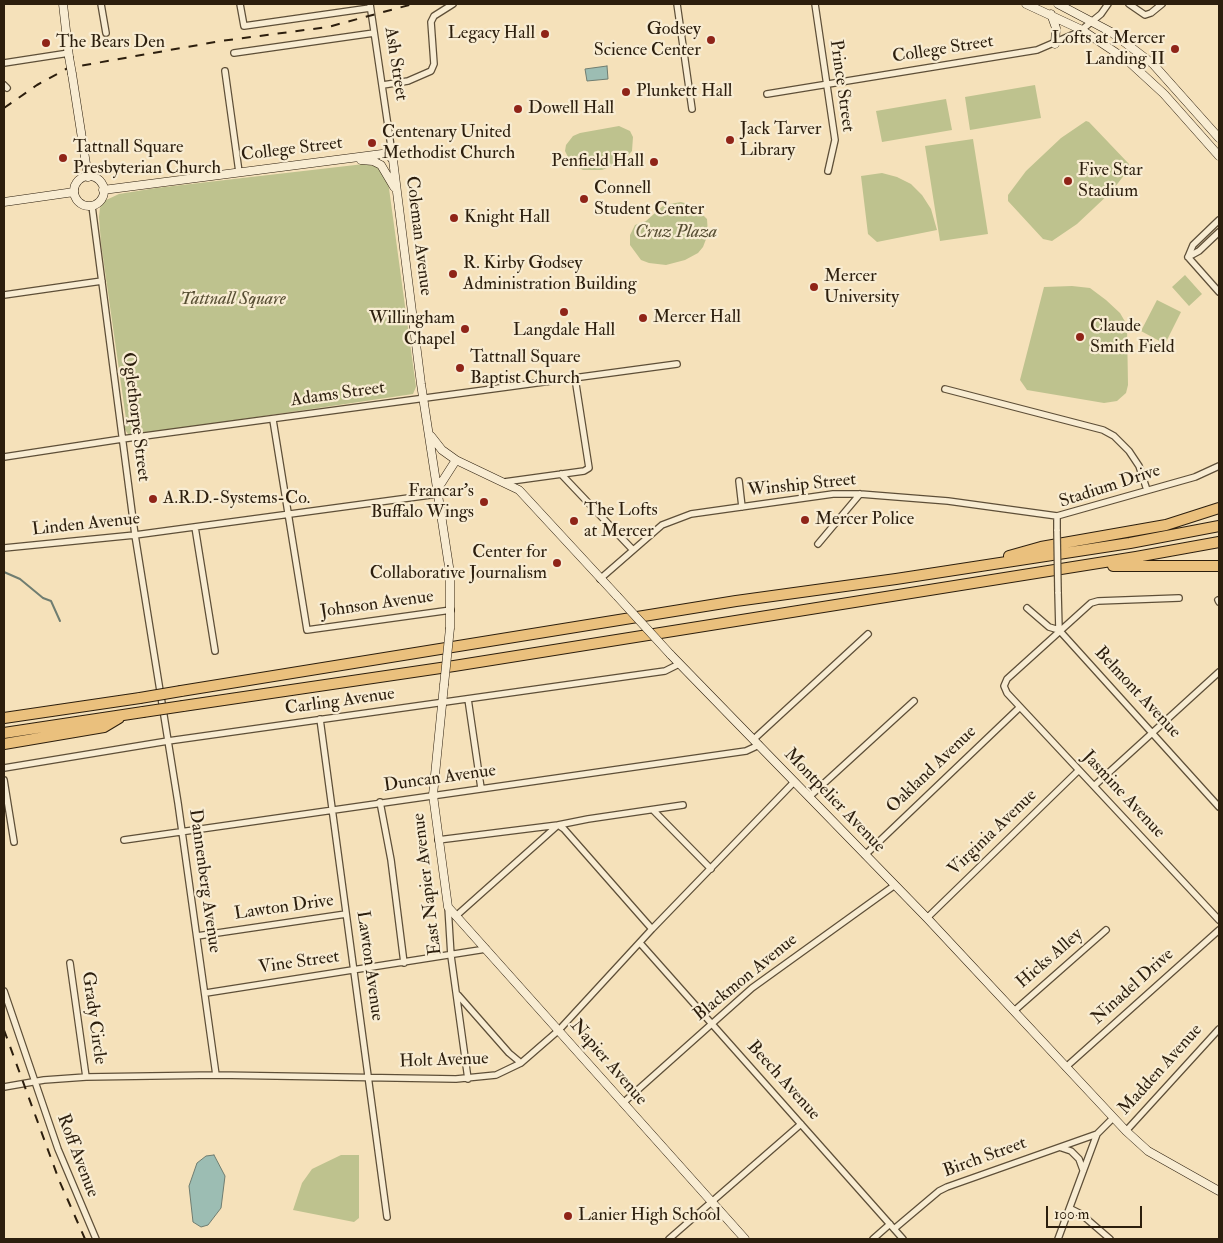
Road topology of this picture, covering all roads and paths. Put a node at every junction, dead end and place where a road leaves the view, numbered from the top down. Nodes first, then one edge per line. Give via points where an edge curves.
1 (63, 4) edge
2 (101, 4) edge
3 (240, 4) edge
4 (453, 4) edge
5 (677, 4) edge
6 (815, 4) edge
7 (1026, 4) edge
8 (1058, 4) edge
9 (1108, 4) edge
10 (1129, 4) edge
11 (1162, 4) edge
12 (370, 6) edge
13 (1051, 14) junction
14 (1093, 22) junction
15 (1082, 30) junction
16 (106, 33) dead end
17 (374, 33) junction
18 (1055, 44) junction
19 (234, 53) dead end
20 (69, 55) junction
21 (4, 62) edge
22 (226, 71) dead end
23 (826, 83) junction
24 (383, 85) junction
25 (767, 94) dead end
26 (692, 109) dead end
27 (1219, 138) edge
28 (1219, 156) edge
29 (344, 159) junction
30 (393, 160) junction
31 (828, 171) dead end
32 (239, 172) junction
33 (88, 177) junction
34 (103, 190) junction
35 (74, 192) junction
36 (398, 194) junction
37 (4, 202) edge
38 (92, 206) junction
39 (1219, 220) edge
40 (1219, 232) edge
41 (1188, 257) junction
42 (102, 281) junction
43 (1219, 292) edge
44 (4, 295) edge
45 (677, 364) dead end
46 (575, 378) junction
47 (945, 389) dead end
48 (423, 398) junction
49 (274, 420) junction
50 (429, 432) junction
51 (122, 439) junction
52 (4, 457) edge
53 (456, 460) junction
54 (1219, 466) edge
55 (561, 474) junction
56 (739, 481) dead end
57 (504, 482) junction
58 (1148, 490) junction
59 (438, 494) junction
60 (860, 494) junction
61 (742, 507) junction
62 (1219, 508) edge
63 (289, 514) junction
64 (1057, 516) junction
65 (1219, 526) edge
66 (195, 527) junction
67 (135, 535) junction
68 (1219, 542) edge
69 (818, 544) dead end
70 (4, 548) edge
71 (633, 550) junction
72 (980, 566) junction
73 (1219, 566) edge
74 (1065, 568) junction
75 (600, 579) junction
76 (1179, 598) dead end
77 (1026, 608) dead end
78 (451, 610) junction
79 (1059, 630) junction
80 (868, 634) dead end
81 (215, 651) dead end
82 (679, 664) junction
83 (1219, 672) edge
84 (444, 685) joint
85 (159, 691) joint
86 (468, 699) junction
87 (914, 701) dead end
88 (441, 703) junction
89 (1020, 707) junction
90 (126, 715) junction
91 (6, 717) edge
92 (320, 720) junction
93 (1153, 732) junction
94 (4, 733) edge
95 (168, 741) junction
96 (756, 742) junction
97 (4, 744) edge
98 (4, 768) edge
99 (1079, 770) junction
100 (4, 780) edge
101 (794, 782) junction
102 (1094, 786) junction
103 (480, 788) junction
104 (433, 795) junction
105 (809, 797) junction
106 (380, 802) junction
107 (683, 805) dead end
108 (1219, 807) edge
109 (331, 809) junction
110 (653, 810) junction
111 (558, 826) junction
112 (181, 831) junction
113 (124, 840) dead end
114 (438, 840) junction
115 (14, 842) dead end
116 (865, 855) junction
117 (711, 869) junction
118 (895, 885) junction
119 (448, 907) junction
120 (346, 914) junction
121 (456, 916) junction
122 (927, 918) junction
123 (1219, 920) edge
124 (652, 929) junction
125 (1106, 930) dead end
126 (1219, 930) edge
127 (197, 936) junction
128 (640, 943) junction
129 (486, 949) junction
130 (451, 956) junction
131 (70, 963) dead end
132 (404, 963) junction
133 (354, 970) junction
134 (4, 992) edge
135 (206, 992) junction
136 (457, 994) junction
137 (1014, 1011) junction
138 (712, 1024) junction
139 (1219, 1029) edge
140 (559, 1030) junction
141 (521, 1063) junction
142 (1066, 1067) junction
143 (216, 1075) junction
144 (86, 1077) junction
145 (369, 1078) junction
146 (468, 1079) junction
147 (34, 1082) junction
148 (4, 1087) edge
149 (623, 1103) junction
150 (1113, 1118) junction
151 (801, 1124) junction
152 (1126, 1132) junction
153 (1098, 1134) junction
154 (1060, 1148) junction
155 (1084, 1171) junction
156 (1219, 1192) edge
157 (712, 1202) junction
158 (1071, 1209) junction
159 (387, 1217) dead end
160 (892, 1227) junction
161 (96, 1239) edge
162 (669, 1239) edge
163 (745, 1239) edge
164 (873, 1239) edge
165 (903, 1239) edge
166 (1058, 1239) edge
167 (1110, 1239) edge

1 - 20 street
2 - 16 street
3 - 12 street via 244,26
4 - 24 street via 434,16 432,22 434,64 431,71 408,81
5 - 26 street
6 - 23 street, Prince Street
7 - 13 street
8 - 14 street
9 - 14 street, College Street
10 - 11 street via 1145,15
12 - 17 street, Ash Street
13 - 15 street
13 - 18 street via 1056,28
14 - 15 street, College Street
14 - 27 street via 1152,64
15 - 18 street, College Street
15 - 28 street via 1146,76
17 - 19 street
17 - 24 street, Ash Street
18 - 23 street, College Street via 1037,50
20 - 21 street
20 - 33 street, bridge
22 - 32 street
23 - 25 street, College Street
23 - 31 street, Prince Street via 835,140
24 - 30 street, Ash Street
29 - 30 street, College Street via 388,154
29 - 32 street, College Street
29 - 36 street via 376,163 384,169
30 - 36 street, Coleman Avenue
32 - 34 street, College Street
33 - 34 street via 99,180
33 - 35 street via 78,182
34 - 38 street via 100,201
35 - 37 street
35 - 38 street via 81,204
36 - 48 street, Coleman Avenue
38 - 42 street, Oglethorpe Street
39 - 41 street via 1193,245
40 - 41 street
41 - 43 street
42 - 44 street
42 - 51 street, Oglethorpe Street
45 - 46 street, Adams Street
46 - 48 street, Adams Street
46 - 55 street via 589,468
47 - 58 street via 1103,430 1129,451
48 - 49 street, Adams Street
48 - 50 street, Coleman Avenue
49 - 51 street, Adams Street
49 - 63 street
50 - 53 street, Montpelier Avenue via 442,450
50 - 59 street, Coleman Avenue
51 - 52 street, Adams Street
51 - 67 street, Oglethorpe Street
53 - 57 street, Montpelier Avenue
53 - 59 street
54 - 58 street, Stadium Drive via 1195,477
55 - 57 street
55 - 71 street
56 - 61 street
57 - 75 street, Montpelier Avenue via 519,490
58 - 64 street, Stadium Drive
59 - 63 street, Linden Avenue
59 - 78 street, Coleman Avenue via 450,573
60 - 61 street, Winship Street via 833,494
60 - 64 street, Winship Street via 939,500
60 - 69 street
61 - 71 street, Winship Street via 691,514 662,525
62 - 72 highway via 1166,525 1041,547
63 - 66 street, Linden Avenue
63 - 78 street, Johnson Avenue via 306,630
64 - 79 street, Stadium Drive, bridge
65 - 72 highway
66 - 67 street, Linden Avenue
66 - 81 street
67 - 70 street, Linden Avenue
67 - 85 street, Oglethorpe Street
68 - 74 highway
71 - 75 street, Winship Street
72 - 91 highway, bridge via 736,601 181,692
73 - 74 highway
74 - 90 highway, bridge via 463,665
75 - 82 street, Montpelier Avenue, bridge
76 - 79 street via 1093,602
77 - 79 street, Belmont Avenue
78 - 84 street, Coleman Avenue, bridge
79 - 89 street, Jasmine Avenue via 1007,679 1005,689
79 - 93 street, Belmont Avenue
80 - 96 street, Duncan Avenue
82 - 86 street, Carling Avenue via 665,671
82 - 96 street, Montpelier Avenue
83 - 93 street
84 - 88 street, East Napier Avenue
85 - 95 street, Dannenberg Avenue
86 - 88 street, Carling Avenue
86 - 103 street
87 - 105 street
88 - 92 street, Carling Avenue
88 - 104 street, East Napier Avenue
89 - 99 street, Jasmine Avenue
89 - 116 street, Oakland Avenue
90 - 94 highway
90 - 97 highway via 104,727
92 - 95 street, Carling Avenue
92 - 109 street, Lawton Avenue
93 - 102 street
93 - 108 street, Belmont Avenue
95 - 98 street, Carling Avenue
95 - 112 street, Dannenberg Avenue
96 - 101 street, Montpelier Avenue
96 - 103 street, Duncan Avenue via 746,751
99 - 102 street, Jasmine Avenue
99 - 122 street, Virginia Avenue
100 - 115 street
101 - 105 street, Montpelier Avenue
101 - 117 street, Holt Avenue
102 - 123 street, Jasmine Avenue
103 - 104 street, Duncan Avenue
104 - 106 street, Duncan Avenue
104 - 114 street, East Napier Avenue
105 - 116 street, Montpelier Avenue
106 - 109 street, Duncan Avenue
106 - 132 street via 392,860
107 - 110 street
109 - 112 street, Duncan Avenue
109 - 120 street, Lawton Avenue
110 - 111 street
110 - 117 street
111 - 114 street
111 - 121 street
111 - 124 street
112 - 113 street, Duncan Avenue
112 - 127 street, Dannenberg Avenue
114 - 119 street, East Napier Avenue
116 - 118 street, Montpelier Avenue
117 - 124 street, Holt Avenue
118 - 122 street, Montpelier Avenue
118 - 138 street, Blackmon Avenue via 752,988
119 - 121 street, Napier Avenue
119 - 130 street, East Napier Avenue
120 - 127 street, Lawton Drive
120 - 133 street, Lawton Avenue
121 - 129 street, Napier Avenue
122 - 137 street, Montpelier Avenue
124 - 128 street, Holt Avenue
125 - 137 street, Hicks Alley
126 - 142 street, Ninadel Drive
127 - 135 street, Dannenberg Avenue
128 - 138 street, Beech Avenue
128 - 140 street, Holt Avenue
129 - 130 street, Vine Street
129 - 140 street, Napier Avenue
130 - 132 street, Vine Street
130 - 136 street, East Napier Avenue
131 - 144 street, Grady Circle
132 - 133 street, Vine Street
133 - 135 street, Vine Street
133 - 145 street, Lawton Avenue
134 - 147 street, Roff Avenue via 34,1074
135 - 143 street, Dannenberg Avenue
136 - 141 street
136 - 146 street, East Napier Avenue
137 - 142 street, Montpelier Avenue
138 - 149 street, Blackmon Avenue
138 - 151 street, Beech Avenue
139 - 152 street, Madden Avenue
140 - 141 street, Holt Avenue
140 - 149 street, Napier Avenue
141 - 146 street, Holt Avenue via 496,1075
142 - 150 street, Montpelier Avenue
143 - 144 street, Holt Avenue
143 - 145 street, Holt Avenue
144 - 147 street, Holt Avenue
145 - 146 street, Holt Avenue
145 - 159 street, Lawton Avenue
147 - 148 street, Holt Avenue
147 - 161 street, Roff Avenue via 76,1198
149 - 157 street, Napier Avenue
150 - 152 street, Montpelier Avenue
150 - 153 street
151 - 157 street
151 - 160 street, Beech Avenue
152 - 156 street, Montpelier Avenue via 1148,1151
153 - 154 street, Birch Street
153 - 155 street
154 - 155 street via 1071,1151
154 - 160 street, Birch Street via 939,1191
155 - 158 street
157 - 162 street
157 - 163 street, Napier Avenue
158 - 166 street
158 - 167 street
160 - 164 street, Birch Street
160 - 165 street, Beech Avenue

